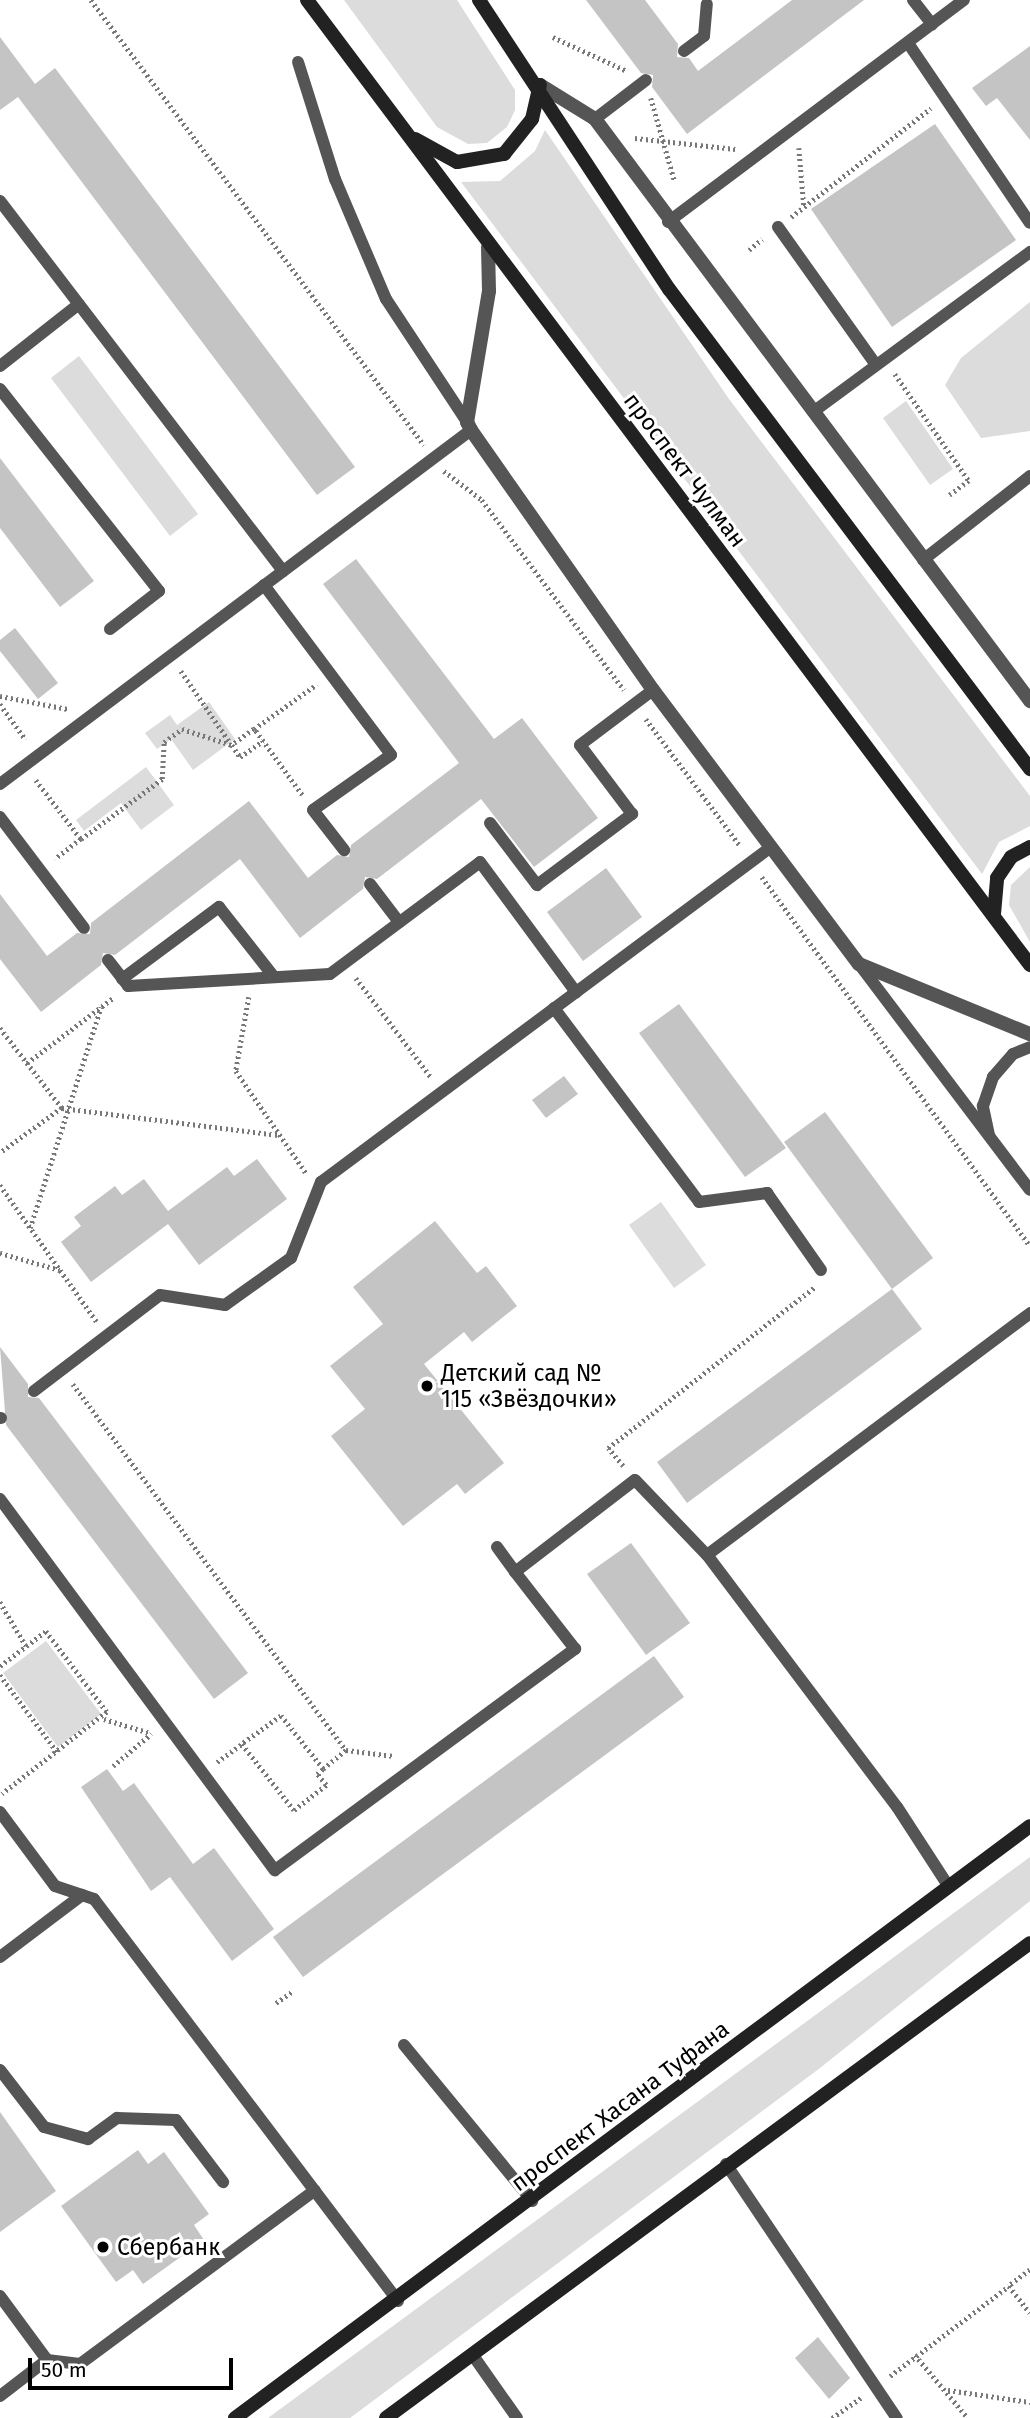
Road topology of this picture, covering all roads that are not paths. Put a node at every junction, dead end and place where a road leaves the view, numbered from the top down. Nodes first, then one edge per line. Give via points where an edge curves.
1 (307, 0) edge
2 (479, 0) edge
3 (913, 0) edge
4 (964, 0) edge
5 (708, 1) edge
6 (932, 24) junction
7 (908, 43) junction
8 (684, 51) dead end
9 (298, 62) dead end
10 (646, 80) road end
11 (540, 85) junction
12 (595, 119) junction
13 (412, 137) junction
14 (0, 201) edge
15 (668, 222) junction
16 (1030, 223) edge
17 (778, 227) road end
18 (488, 247) junction
19 (1030, 252) edge
20 (79, 304) junction
21 (880, 362) junction
22 (0, 366) edge
23 (0, 389) edge
24 (813, 412) junction
25 (469, 426) junction
26 (1030, 476) edge
27 (923, 560) junction
28 (282, 571) junction
29 (264, 585) junction
30 (110, 629) dead end
31 (653, 690) junction
32 (1030, 701) edge
33 (1030, 769) edge
34 (0, 784) edge
35 (0, 817) edge
36 (490, 822) dead end
37 (771, 846) junction
38 (1030, 847) edge
39 (344, 850) dead end
40 (370, 884) dead end
41 (994, 914) junction
42 (399, 922) junction
43 (84, 928) dead end
44 (108, 960) dead end
45 (859, 964) junction
46 (1030, 965) edge
47 (274, 977) junction
48 (125, 983) junction
49 (576, 992) junction
50 (554, 1008) junction
51 (1030, 1034) edge
52 (1030, 1047) edge
53 (990, 1138) junction
54 (1030, 1191) edge
55 (821, 1270) road end
56 (1030, 1313) edge
57 (34, 1391) dead end
58 (0, 1499) edge
59 (497, 1547) dead end
60 (707, 1555) junction
61 (515, 1572) junction
62 (0, 1812) edge
63 (1030, 1826) edge
64 (1030, 1839) edge
65 (973, 1869) junction
66 (949, 1887) junction
67 (82, 1895) junction
68 (1029, 1943) edge
69 (0, 1957) edge
70 (404, 2045) dead end
71 (0, 2070) edge
72 (726, 2164) junction
73 (223, 2182) dead end
74 (315, 2190) junction
75 (532, 2201) junction
76 (0, 2296) edge
77 (398, 2301) junction
78 (472, 2354) junction
79 (47, 2360) junction
80 (0, 2396) edge
81 (235, 2418) edge
82 (386, 2418) edge
83 (517, 2418) edge
84 (897, 2418) edge

1 - 13 main road, проспект Чулман
2 - 11 main road
3 - 6 lane
4 - 6 lane
5 - 8 lane via 704,36
6 - 7 lane
7 - 15 lane
7 - 16 lane
9 - 25 lane via 335,179 386,299
10 - 12 lane
11 - 12 street
11 - 13 main road via 532,119 505,154 457,162
11 - 33 main road via 669,289
12 - 15 street
13 - 18 main road, проспект Чулман
14 - 20 lane
15 - 24 street
17 - 21 lane
18 - 25 street via 489,292
18 - 41 main road, проспект Чулман
19 - 21 lane
20 - 22 lane
20 - 28 lane
21 - 24 lane
23 - 30 lane via 159,591
24 - 27 street
25 - 28 lane
25 - 31 street
26 - 27 lane
27 - 32 street
28 - 29 lane
29 - 34 lane
29 - 39 lane via 391,755 313,810
31 - 36 lane via 580,745 632,814 537,885
31 - 37 street
35 - 43 lane
37 - 45 street
37 - 49 lane
38 - 41 main road via 1011,857 997,878
40 - 42 lane
41 - 46 main road, проспект Чулман
42 - 47 lane via 330,974
42 - 49 lane via 480,862
44 - 48 lane
45 - 51 street
45 - 53 lane
47 - 48 lane
47 - 48 lane via 219,908
49 - 50 lane
50 - 55 lane via 699,1202 767,1193
50 - 57 lane via 321,1182 291,1258 225,1305 160,1295
52 - 53 lane via 1013,1054 993,1077 983,1106
53 - 54 lane
56 - 60 lane
58 - 61 lane via 275,1870 575,1649
59 - 61 lane
60 - 61 lane via 635,1480
60 - 66 lane
62 - 67 lane via 55,1886
63 - 65 main road, проспект Хасана Туфана
64 - 65 main road
65 - 66 main road, проспект Хасана Туфана
66 - 75 main road, проспект Хасана Туфана
67 - 69 lane
67 - 74 lane via 94,1899
68 - 72 main road
70 - 75 lane
71 - 73 lane via 44,2127 88,2139 117,2118 176,2120
72 - 78 main road
72 - 84 lane
74 - 77 lane
74 - 79 lane via 79,2364
75 - 77 main road, проспект Хасана Туфана
76 - 79 lane
77 - 81 main road, проспект Хасана Туфана
78 - 82 main road
78 - 83 lane
79 - 80 lane

